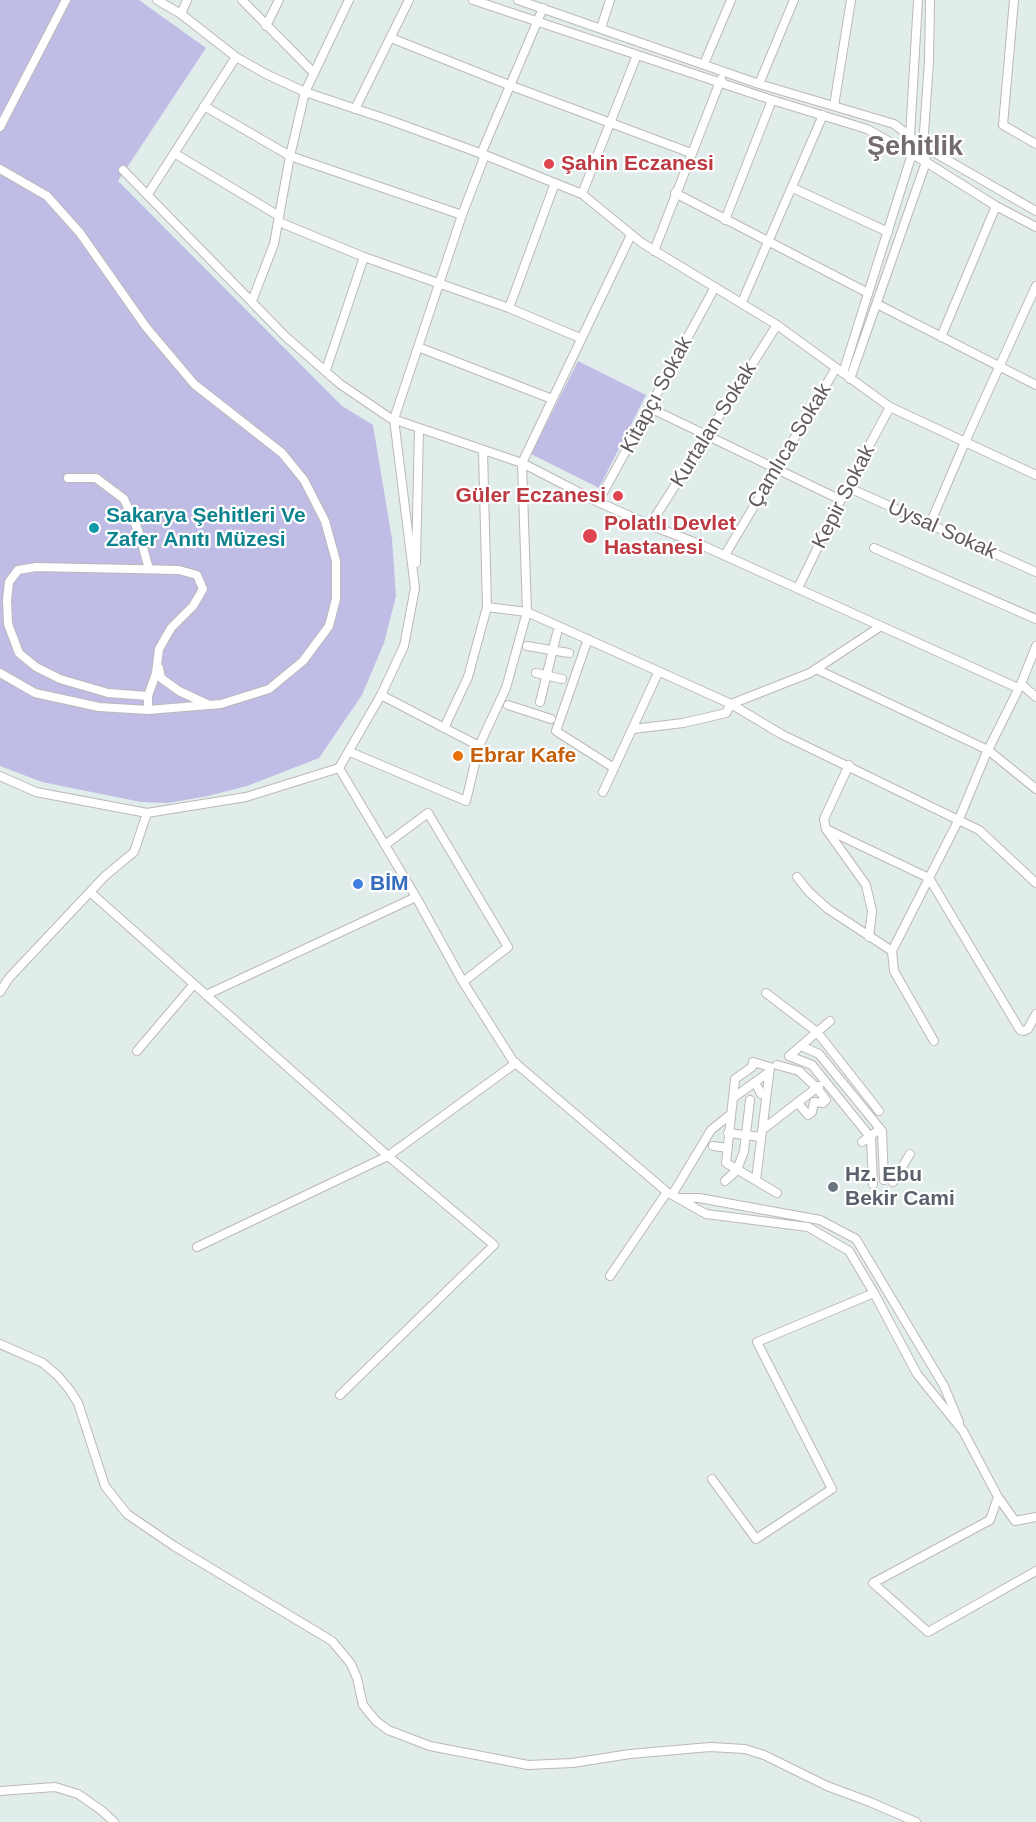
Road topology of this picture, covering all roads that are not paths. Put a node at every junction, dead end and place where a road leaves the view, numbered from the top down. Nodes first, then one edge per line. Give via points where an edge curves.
1 (66, 0) edge
2 (157, 0) edge
3 (187, 0) edge
4 (242, 0) edge
5 (279, 0) edge
6 (349, 0) edge
7 (409, 0) edge
8 (473, 0) edge
9 (518, 0) edge
10 (610, 0) edge
11 (732, 0) edge
12 (794, 0) edge
13 (851, 0) edge
14 (918, 0) edge
15 (930, 0) edge
16 (1014, 0) edge
17 (530, 2) edge
18 (543, 8) junction
19 (181, 14) junction
20 (538, 21) junction
21 (266, 26) junction
22 (601, 28) junction
23 (391, 38) junction
24 (637, 55) junction
25 (236, 57) junction
26 (704, 64) junction
27 (313, 72) junction
28 (727, 72) junction
29 (718, 82) junction
30 (759, 84) junction
31 (509, 85) junction
32 (305, 92) junction
33 (772, 100) junction
34 (204, 106) junction
35 (834, 106) junction
36 (355, 109) junction
37 (823, 116) junction
38 (610, 123) junction
39 (0, 128) edge
40 (910, 136) junction
41 (1036, 144) edge
42 (923, 147) junction
43 (174, 153) junction
44 (691, 153) junction
45 (483, 154) junction
46 (912, 154) junction
47 (290, 156) junction
48 (926, 162) junction
49 (0, 170) edge
50 (123, 170) dead end
51 (555, 183) junction
52 (793, 188) junction
53 (675, 193) junction
54 (148, 194) junction
55 (582, 194) junction
56 (996, 206) junction
57 (1036, 211) edge
58 (462, 215) junction
59 (279, 219) junction
60 (725, 220) junction
61 (1036, 227) edge
62 (888, 232) junction
63 (631, 235) junction
64 (769, 241) junction
65 (654, 251) junction
66 (364, 257) junction
67 (440, 283) junction
68 (1036, 286) edge
69 (715, 287) junction
70 (868, 292) junction
71 (252, 302) junction
72 (742, 303) junction
73 (877, 304) junction
74 (509, 308) junction
75 (777, 325) junction
76 (941, 337) junction
77 (580, 338) junction
78 (418, 347) junction
79 (999, 366) junction
80 (326, 370) junction
81 (839, 371) junction
82 (850, 379) junction
83 (1036, 385) edge
84 (552, 399) junction
85 (890, 406) junction
86 (650, 408) junction
87 (394, 419) junction
88 (419, 428) junction
89 (707, 435) junction
90 (965, 442) junction
91 (483, 450) junction
92 (522, 463) junction
93 (776, 469) junction
94 (1036, 475) edge
95 (68, 478) dead end
96 (848, 487) junction
97 (841, 500) junction
98 (598, 502) junction
99 (930, 524) junction
100 (650, 525) junction
101 (874, 548) dead end
102 (725, 555) junction
103 (148, 569) junction
104 (1036, 572) edge
105 (415, 588) junction
106 (798, 588) junction
107 (487, 607) junction
108 (528, 612) junction
109 (1036, 619) edge
110 (881, 626) junction
111 (557, 633) dead end
112 (588, 639) junction
113 (527, 646) dead end
114 (1036, 646) edge
115 (553, 651) junction
116 (569, 653) dead end
117 (158, 662) junction
118 (816, 669) junction
119 (0, 673) edge
120 (536, 673) dead end
121 (658, 673) junction
122 (546, 676) junction
123 (562, 679) dead end
124 (1019, 686) junction
125 (381, 695) junction
126 (148, 696) junction
127 (1036, 697) edge
128 (540, 702) dead end
129 (731, 704) junction
130 (208, 705) junction
131 (508, 705) dead end
132 (148, 710) junction
133 (550, 719) dead end
134 (444, 728) junction
135 (633, 729) junction
136 (480, 746) junction
137 (988, 750) junction
138 (350, 752) junction
139 (849, 765) junction
140 (339, 768) junction
141 (614, 768) junction
142 (0, 776) edge
143 (1036, 789) edge
144 (603, 792) dead end
145 (147, 813) junction
146 (959, 819) junction
147 (826, 829) junction
148 (385, 844) junction
149 (797, 877) dead end
150 (929, 878) junction
151 (1036, 883) edge
152 (90, 892) junction
153 (416, 897) junction
154 (869, 937) junction
155 (892, 951) junction
156 (463, 982) junction
157 (194, 984) junction
158 (0, 992) edge
159 (766, 993) dead end
160 (206, 995) junction
161 (1036, 1014) edge
162 (830, 1021) dead end
163 (817, 1032) junction
164 (934, 1041) dead end
165 (801, 1046) junction
166 (137, 1051) dead end
167 (516, 1063) junction
168 (777, 1065) dead end
169 (844, 1067) junction
170 (769, 1072) junction
171 (836, 1073) junction
172 (825, 1081) junction
173 (755, 1082) junction
174 (817, 1088) junction
175 (740, 1093) junction
176 (808, 1095) junction
177 (753, 1099) junction
178 (814, 1102) junction
179 (798, 1103) junction
180 (879, 1112) dead end
181 (731, 1114) junction
182 (747, 1122) junction
183 (880, 1129) junction
184 (762, 1130) junction
185 (729, 1133) junction
186 (746, 1135) junction
187 (870, 1136) junction
188 (862, 1142) dead end
189 (713, 1146) dead end
190 (728, 1148) junction
191 (910, 1154) dead end
192 (388, 1156) junction
193 (737, 1170) junction
194 (756, 1180) junction
195 (725, 1181) dead end
196 (873, 1184) dead end
197 (777, 1193) dead end
198 (673, 1195) junction
199 (197, 1247) dead end
200 (610, 1276) dead end
201 (874, 1293) junction
202 (0, 1344) edge
203 (340, 1395) dead end
204 (963, 1431) junction
205 (712, 1479) dead end
206 (998, 1497) junction
207 (1036, 1517) edge
208 (1036, 1571) edge
209 (0, 1791) edge
210 (114, 1822) edge
211 (916, 1822) edge

1 - 39 street
2 - 19 street
3 - 19 street
4 - 21 street
5 - 21 street
6 - 27 street
7 - 23 street
8 - 20 street
9 - 17 street
10 - 22 street
11 - 26 street
12 - 30 street
13 - 35 street
14 - 40 street
15 - 42 street
16 - 41 street via 1004,125
17 - 18 street
18 - 20 street
18 - 22 street
19 - 25 street
20 - 24 street
20 - 31 street
21 - 27 street
22 - 26 street
23 - 31 street
23 - 36 street
24 - 29 street
24 - 38 street
25 - 32 street
25 - 34 street
26 - 28 street
27 - 32 street
28 - 29 street
28 - 30 street
29 - 33 street
29 - 44 street
30 - 35 street
31 - 38 street
31 - 45 street
32 - 36 street
32 - 47 street
33 - 37 street
33 - 60 street
34 - 43 street
34 - 47 street
35 - 40 street via 894,123
36 - 45 street
37 - 46 street via 867,129
37 - 52 street
38 - 44 street
38 - 55 street
40 - 42 street
40 - 46 street
42 - 48 street
42 - 57 street
43 - 54 street
43 - 59 street
44 - 53 street
45 - 51 street
45 - 58 street
46 - 48 street
46 - 62 street, Çamlıca Sokak
47 - 58 street
47 - 59 street
48 - 56 street
48 - 73 street
49 - 130 street via 47,196 80,233 146,327 194,384 282,453 304,480 326,521 336,561 336,599 329,626 303,661 269,689
50 - 54 street
51 - 55 street
51 - 74 street
52 - 62 street
52 - 64 street
53 - 60 street
53 - 65 street
54 - 71 street
55 - 63 street
56 - 61 street
56 - 76 street
58 - 67 street
59 - 66 street
59 - 71 street
60 - 64 street
62 - 70 street, Çamlıca Sokak
63 - 65 street
63 - 77 street
64 - 70 street
64 - 72 street
65 - 69 street
66 - 67 street
66 - 80 street
67 - 74 street
67 - 78 street
68 - 79 street
69 - 72 street
69 - 86 street, Kitapçı Sokak
70 - 81 street, Çamlıca Sokak
71 - 80 street
72 - 75 street
73 - 76 street
73 - 82 street
74 - 77 street
75 - 81 street
75 - 89 street, Kurtalan Sokak
76 - 79 street
77 - 84 street
78 - 84 street
78 - 87 street
79 - 83 street
79 - 90 street
80 - 87 street via 340,384
81 - 82 street
81 - 93 street, Çamlıca Sokak
82 - 85 street
84 - 92 street
85 - 90 street
85 - 96 street, Kepir Sokak
86 - 89 street
86 - 98 street, Kitapçı Sokak
87 - 88 street
87 - 105 street
88 - 91 street
88 - 105 street
89 - 93 street
89 - 100 street, Kurtalan Sokak
90 - 94 street
90 - 99 street
91 - 92 street
91 - 107 street
92 - 98 street
92 - 108 street
93 - 97 street
93 - 102 street, Çamlıca Sokak
95 - 103 street via 96,478 124,499 138,530
96 - 97 street, Kepir Sokak
96 - 99 street, Uysal Sokak
97 - 106 street, Kepir Sokak
98 - 100 street
99 - 104 street, Uysal Sokak
100 - 102 street
101 - 109 street
102 - 106 street
103 - 117 street via 197,575 203,589 193,606 171,628 159,649
103 - 126 street via 18,570 9,582 7,600 8,624 19,652 36,667 60,679 108,693
105 - 125 street via 404,645
106 - 110 street
107 - 108 street
107 - 134 street via 468,677
108 - 112 street
108 - 136 street via 506,688
110 - 118 street
110 - 124 street
111 - 115 street
112 - 121 street
112 - 141 street via 556,731
113 - 115 street
114 - 124 street
115 - 116 street
115 - 122 street
117 - 126 street
117 - 130 street via 162,678 178,691
118 - 129 street
118 - 137 street
119 - 132 street via 35,693 99,706
120 - 122 street
121 - 129 street
121 - 135 street
122 - 123 street
122 - 128 street
124 - 127 street
124 - 137 street
125 - 134 street
125 - 138 street
126 - 132 street
129 - 135 street via 726,713
129 - 139 street via 781,734
130 - 132 street
131 - 133 street
134 - 136 street
135 - 141 street
136 - 138 street via 466,801
137 - 143 street
137 - 146 street
138 - 140 street
139 - 146 street
139 - 147 street via 824,819
140 - 145 street via 246,797
140 - 148 street
141 - 144 street
142 - 145 street via 36,792
145 - 152 street via 134,852
146 - 150 street
146 - 151 street via 979,830
147 - 150 street
147 - 154 street via 866,885 872,911
148 - 153 street
148 - 156 street via 428,813 508,947
149 - 154 street via 828,909
150 - 155 street
150 - 161 street via 1020,1030 1028,1029
152 - 157 street
152 - 158 street
153 - 156 street
153 - 160 street
154 - 155 street
155 - 164 street via 894,971
156 - 167 street
157 - 160 street
157 - 166 street
159 - 163 street
160 - 192 street
162 - 163 street
163 - 165 street
163 - 169 street
165 - 171 street via 819,1054
165 - 172 street via 789,1056 812,1065
167 - 192 street
167 - 198 street
168 - 174 street via 799,1071
169 - 171 street
169 - 180 street
170 - 173 street
170 - 175 street via 770,1067 753,1062 735,1079
170 - 184 street
171 - 172 street
171 - 183 street
172 - 174 street
172 - 187 street
173 - 175 street
173 - 177 street
174 - 176 street
174 - 178 street via 826,1100
175 - 177 street
175 - 181 street
176 - 178 street
176 - 179 street
177 - 182 street
178 - 179 street via 808,1115
179 - 184 street
181 - 185 street
181 - 198 street via 711,1130
182 - 184 street
182 - 186 street
183 - 187 street
183 - 191 street via 889,1181
184 - 186 street
184 - 194 street
185 - 186 street
185 - 190 street
186 - 193 street
187 - 188 street
187 - 196 street
189 - 190 street
190 - 193 street via 726,1163
192 - 199 street
192 - 203 street via 494,1245
193 - 194 street
193 - 195 street
194 - 197 street
198 - 200 street
198 - 201 street via 706,1214 808,1227 849,1251
198 - 204 street via 820,1220 856,1239 944,1386
201 - 204 street via 917,1374
201 - 205 street via 757,1342 832,1489 756,1539
202 - 211 street via 43,1363 69,1389 78,1403 101,1476 127,1514 332,1641 351,1664 367,1711 388,1730 429,1746 528,1765 710,1747 745,1749
204 - 206 street
206 - 207 street via 1015,1521
206 - 208 street via 990,1520 873,1583 928,1632
209 - 210 street via 55,1787 78,1794

